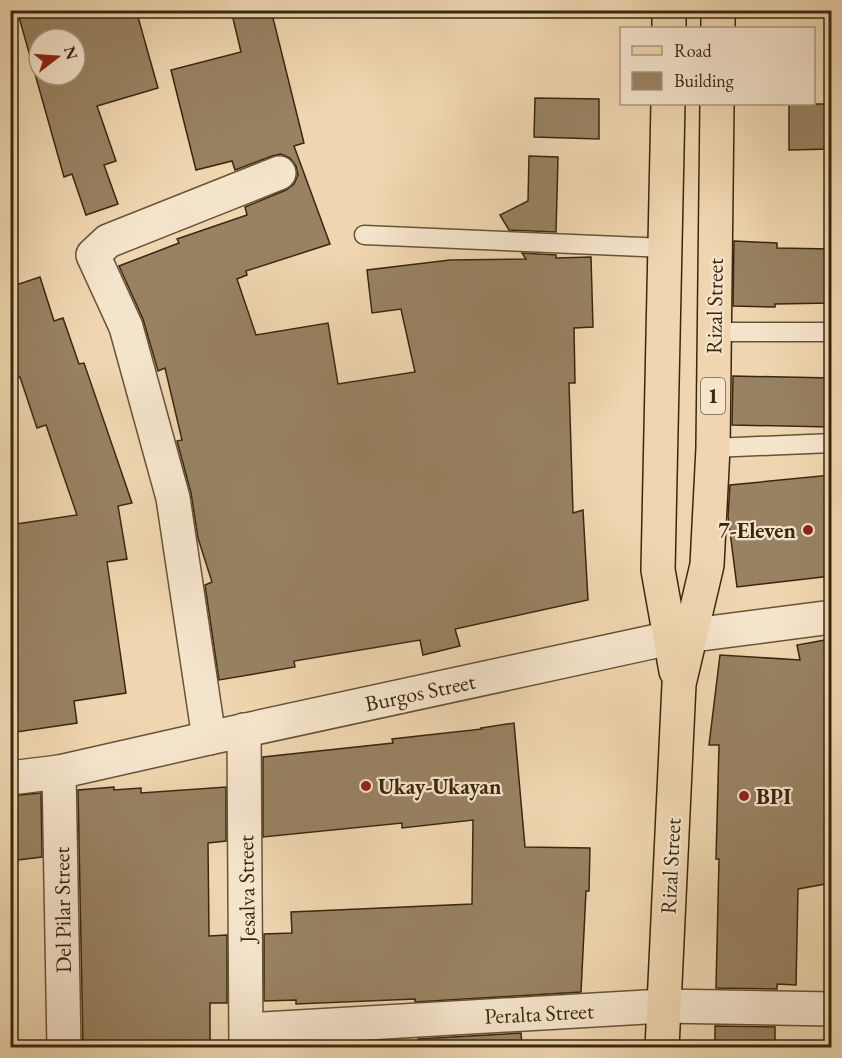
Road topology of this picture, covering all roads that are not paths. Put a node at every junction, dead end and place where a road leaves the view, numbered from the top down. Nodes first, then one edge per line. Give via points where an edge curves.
1 (669, 10) edge
2 (718, 10) edge
3 (669, 27) edge
4 (718, 27) edge
5 (668, 105) edge
6 (717, 105) edge
7 (279, 173) dead end
8 (364, 235) dead end
9 (666, 248) junction
10 (714, 332) junction
11 (831, 332) edge
12 (831, 442) edge
13 (713, 448) junction
14 (831, 617) edge
15 (680, 636) junction
16 (244, 730) junction
17 (209, 738) junction
18 (59, 772) junction
19 (10, 778) edge
20 (663, 1006) junction
21 (831, 1009) edge
22 (247, 1039) edge
23 (64, 1047) edge
24 (662, 1047) edge

1 - 3 main road
2 - 4 main road
5 - 9 main road, Rizal Street / 1
6 - 10 main road, Rizal Street / 1
7 - 17 street via 108,241 93,255 126,327 173,498
8 - 9 lane
9 - 15 main road, Rizal Street / 1 via 658,570
10 - 11 lane
10 - 13 main road, Rizal Street / 1
12 - 13 lane
13 - 15 main road, Rizal Street / 1 via 707,565
14 - 15 street, Burgos Street
15 - 16 street, Burgos Street
15 - 20 main road, Rizal Street / 1
16 - 17 street, Burgos Street
16 - 22 street, Jesalva Street
17 - 18 street, Burgos Street
18 - 19 street, Burgos Street
18 - 23 street, Del Pilar Street
20 - 21 street, Peralta Street
20 - 22 street, Peralta Street
20 - 24 main road, Rizal Street / 1

